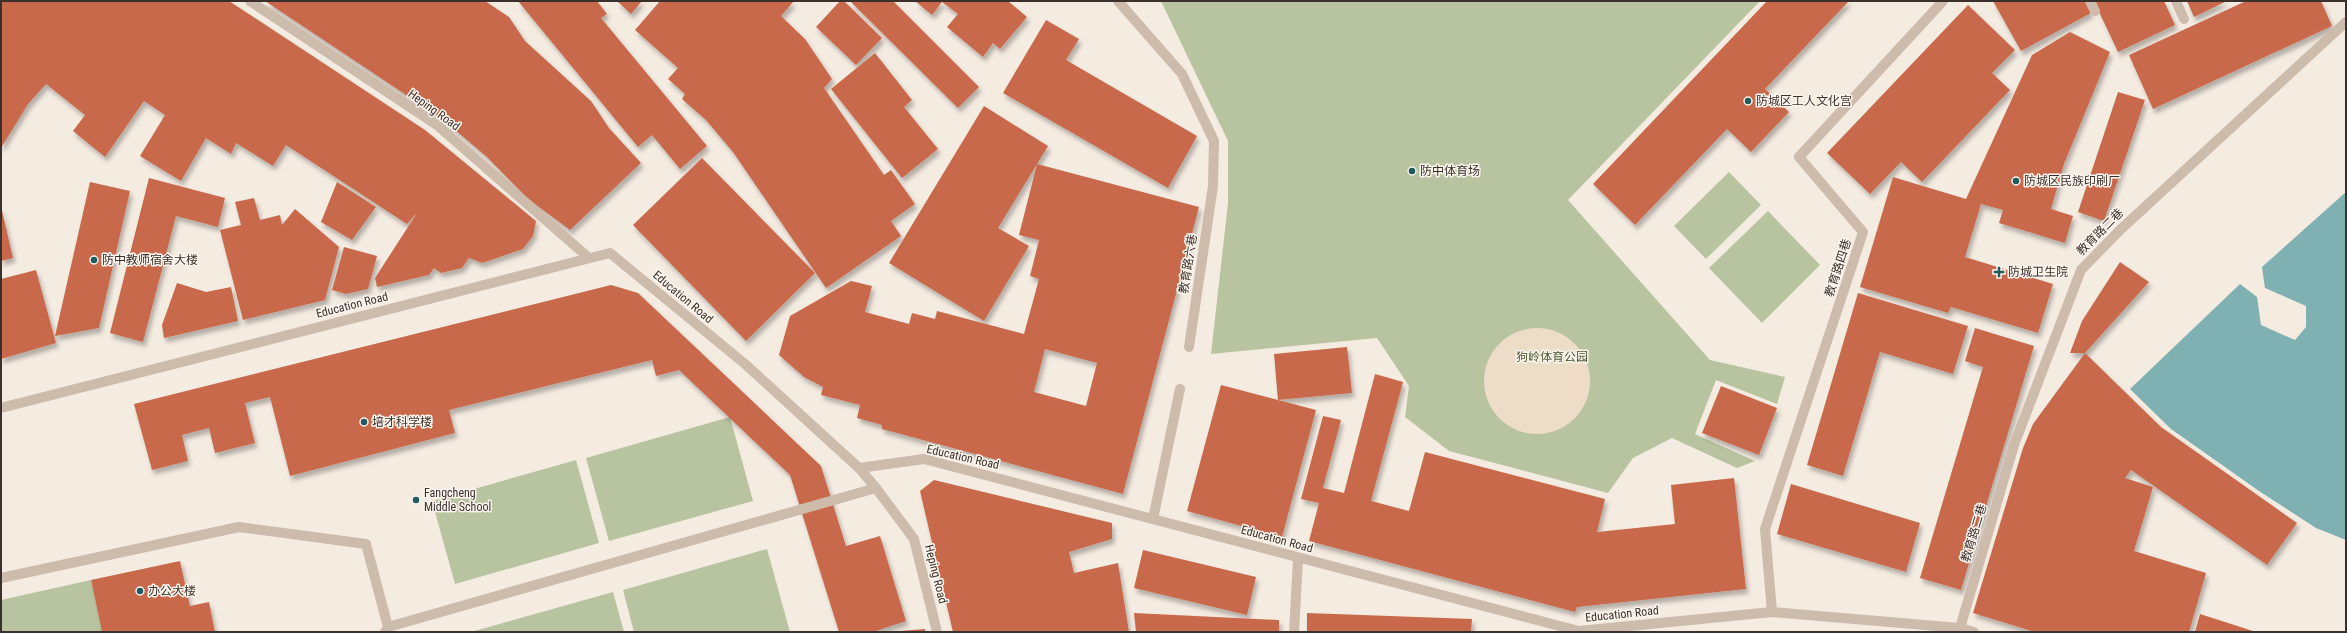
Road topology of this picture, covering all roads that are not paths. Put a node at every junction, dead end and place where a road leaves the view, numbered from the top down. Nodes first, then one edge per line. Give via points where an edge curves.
1 (250, 1) edge
2 (1118, 1) edge
3 (1943, 1) edge
4 (2090, 1) edge
5 (2176, 1) edge
6 (2095, 11) dead end
7 (2184, 19) dead end
8 (2346, 22) edge
9 (589, 258) junction
10 (1189, 347) dead end
11 (1180, 389) dead end
12 (1, 408) edge
13 (858, 468) junction
14 (876, 488) junction
15 (1153, 519) junction
16 (1298, 559) junction
17 (1, 578) edge
18 (1772, 612) junction
19 (1960, 628) junction
20 (386, 630) edge
21 (937, 632) edge
22 (1294, 632) edge
23 (1974, 632) edge

1 - 9 street, Heping Road via 437,126
2 - 10 street, 教育路六巷 via 1182,74 1214,141 1213,186
3 - 18 street, 教育路四巷 via 1799,157 1863,232 1765,529
4 - 6 street
5 - 7 street
8 - 19 street, 教育路二巷 via 2120,230 2081,270 2014,445
9 - 12 street, Education Road
9 - 13 street, Education Road via 610,253 745,364
11 - 15 street
13 - 14 street, Heping Road
13 - 15 street, Education Road via 924,459
14 - 20 street
14 - 21 street, Heping Road via 914,539
15 - 16 street, Education Road
16 - 18 street, Education Road via 1579,631
16 - 22 street
17 - 20 street via 240,527 366,544
18 - 19 street, Education Road
19 - 23 street, Education Road

